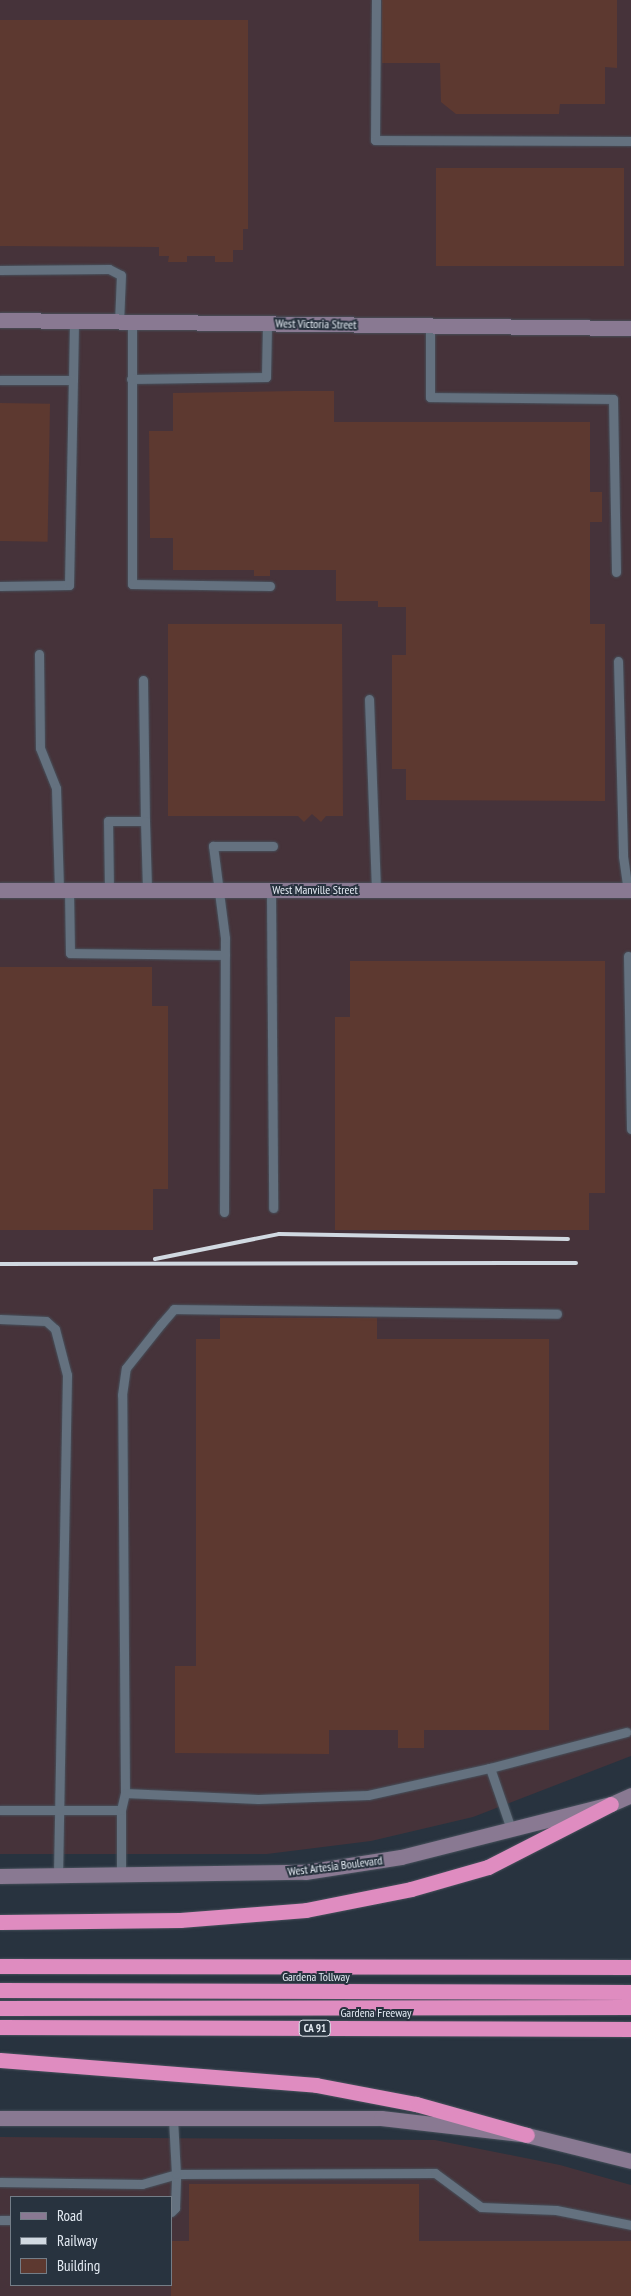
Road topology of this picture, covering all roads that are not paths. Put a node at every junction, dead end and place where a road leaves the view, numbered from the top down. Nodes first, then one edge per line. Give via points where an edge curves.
1 (376, 0) edge
2 (631, 140) edge
3 (0, 270) edge
4 (0, 320) edge
5 (74, 321) junction
6 (126, 322) junction
7 (267, 323) junction
8 (430, 325) junction
9 (631, 328) edge
10 (131, 379) junction
11 (0, 380) edge
12 (73, 380) junction
13 (616, 572) dead end
14 (0, 586) edge
15 (270, 586) dead end
16 (39, 654) dead end
17 (618, 661) dead end
18 (143, 680) dead end
19 (369, 699) dead end
20 (145, 821) junction
21 (273, 846) dead end
22 (0, 890) edge
23 (64, 890) junction
24 (109, 890) junction
25 (146, 890) junction
26 (219, 890) junction
27 (271, 890) junction
28 (376, 890) junction
29 (629, 890) edge
30 (225, 955) junction
31 (628, 956) dead end
32 (631, 1129) edge
33 (273, 1208) dead end
34 (224, 1212) dead end
35 (557, 1314) dead end
36 (0, 1319) edge
37 (626, 1732) dead end
38 (490, 1768) junction
39 (124, 1793) junction
40 (631, 1795) edge
41 (611, 1804) junction
42 (0, 1810) edge
43 (59, 1810) junction
44 (121, 1810) junction
45 (511, 1829) junction
46 (0, 1876) edge
47 (58, 1876) junction
48 (121, 1876) junction
49 (0, 1922) edge
50 (0, 1966) edge
51 (631, 1967) edge
52 (0, 1990) edge
53 (631, 1992) edge
54 (631, 2007) edge
55 (0, 2008) edge
56 (0, 2027) edge
57 (631, 2029) edge
58 (0, 2060) edge
59 (0, 2118) edge
60 (173, 2118) junction
61 (527, 2135) junction
62 (631, 2161) edge
63 (176, 2174) junction
64 (0, 2182) edge
65 (172, 2211) edge
66 (631, 2225) edge

1 - 2 lane via 375,140
3 - 6 lane via 109,269 121,275
4 - 5 main road, West Victoria Street
5 - 6 main road, West Victoria Street
5 - 12 lane
6 - 7 main road, West Victoria Street
6 - 10 lane
7 - 8 main road, West Victoria Street
7 - 10 lane via 266,377
8 - 9 main road, West Victoria Street
8 - 13 lane via 430,397 613,399
10 - 15 lane via 132,584
11 - 12 lane
12 - 14 lane via 69,585
16 - 23 lane via 40,748 56,788
17 - 29 lane via 623,856
18 - 20 lane
19 - 28 lane
20 - 24 lane via 108,821
20 - 25 lane
21 - 26 lane via 213,846
22 - 23 main road, West Manville Street
23 - 24 main road, West Manville Street
23 - 30 lane via 70,953
24 - 25 main road, West Manville Street
25 - 26 main road, West Manville Street
26 - 27 main road, West Manville Street
26 - 30 lane
27 - 28 main road, West Manville Street
27 - 33 lane
28 - 29 main road, West Manville Street
30 - 34 lane
31 - 32 lane
35 - 39 lane via 174,1310 161,1324 126,1368 122,1395
36 - 43 lane via 46,1321 54,1329 67,1375
37 - 38 lane
38 - 39 lane via 368,1795 258,1799
38 - 45 lane
39 - 44 lane
40 - 41 main road, West Artesia Boulevard
41 - 45 main road, West Artesia Boulevard
41 - 49 highway via 488,1867 411,1889 306,1910 180,1920
42 - 43 lane
43 - 44 lane
43 - 47 lane
44 - 48 lane
45 - 48 main road, West Artesia Boulevard via 401,1857 305,1872
46 - 47 main road, West Artesia Boulevard
47 - 48 main road, West Artesia Boulevard
50 - 51 highway
52 - 53 highway, Gardena Tollway
54 - 55 highway
56 - 57 highway, Gardena Freeway / CA 91
58 - 61 highway via 316,2085 416,2104
59 - 60 main road
60 - 61 main road via 381,2118
60 - 63 lane
61 - 62 main road
63 - 64 lane via 142,2184
63 - 65 lane via 175,2208
63 - 66 lane via 435,2173 481,2207 556,2210

